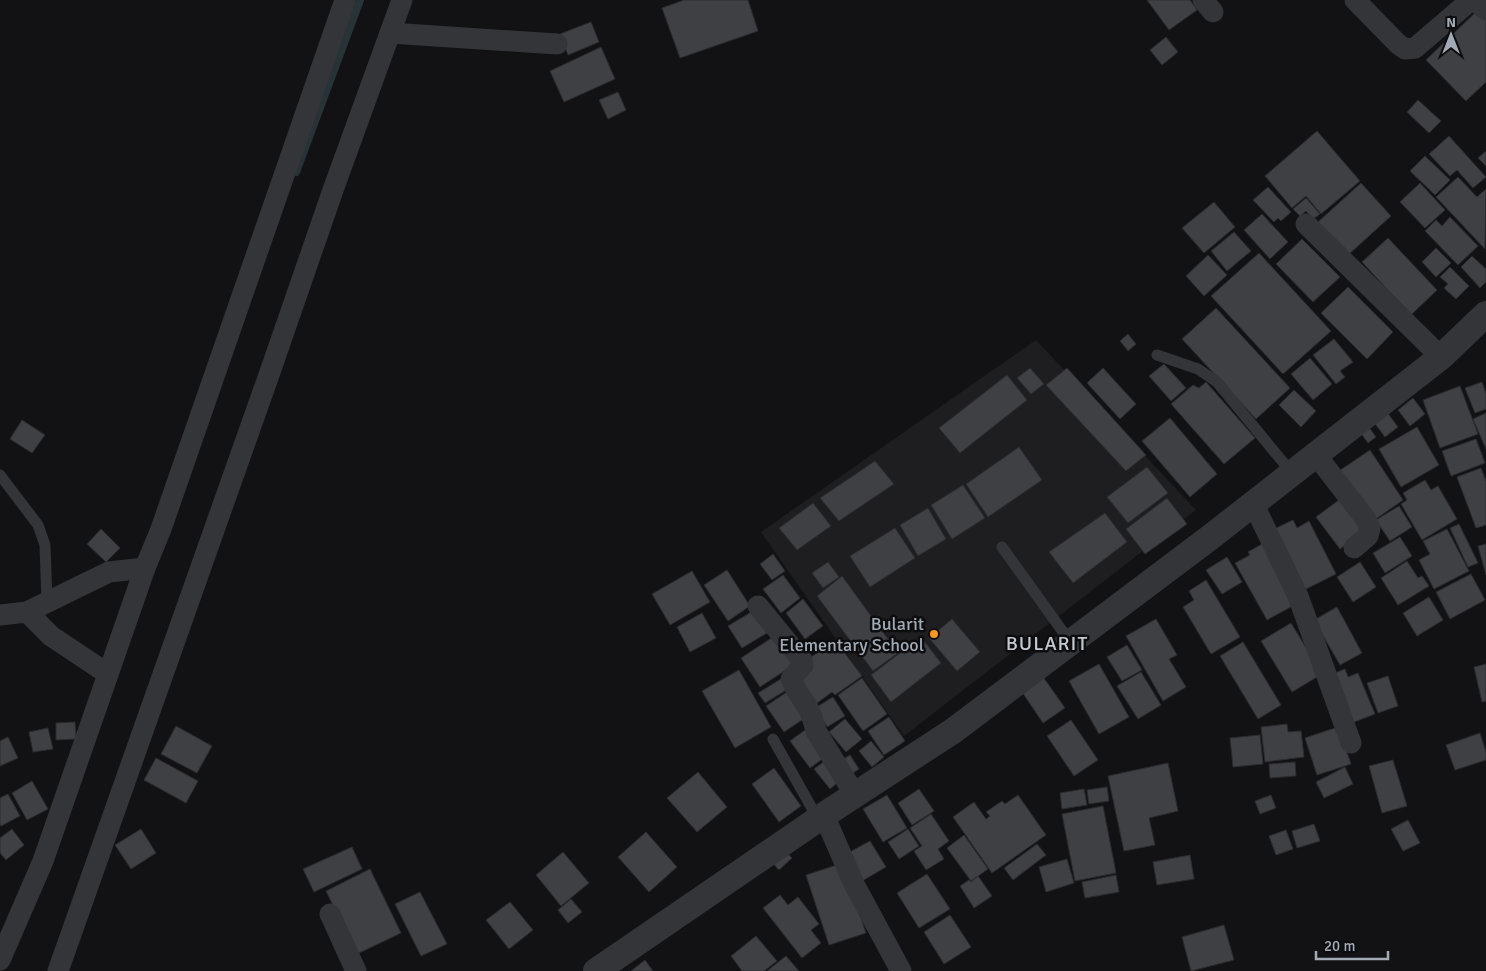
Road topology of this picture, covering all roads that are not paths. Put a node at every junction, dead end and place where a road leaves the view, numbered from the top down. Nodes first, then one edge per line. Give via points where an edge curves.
1 (345, 0) edge
2 (402, 0) edge
3 (1355, 0) edge
4 (1473, 0) edge
5 (1486, 10) edge
6 (390, 33) junction
7 (557, 44) dead end
8 (1306, 224) dead end
9 (1484, 323) edge
10 (1157, 355) dead end
11 (1441, 357) junction
12 (1316, 455) junction
13 (1292, 473) junction
14 (0, 475) edge
15 (1254, 504) junction
16 (1002, 547) dead end
17 (1354, 548) dead end
18 (145, 568) junction
19 (46, 603) junction
20 (758, 606) dead end
21 (27, 612) junction
22 (0, 615) edge
23 (1071, 643) junction
24 (108, 674) junction
25 (773, 739) dead end
26 (1351, 743) dead end
27 (855, 794) junction
28 (821, 817) junction
29 (330, 914) dead end
30 (0, 960) edge
31 (58, 971) edge
32 (356, 971) edge
33 (596, 971) edge
34 (901, 971) edge

1 - 18 street
2 - 6 street
3 - 4 street via 1405,49 1415,48
4 - 5 street
6 - 7 street
6 - 31 street
8 - 11 street
9 - 11 street
10 - 13 lane via 1198,369 1217,382
11 - 12 street
12 - 13 street
12 - 17 street via 1370,528 1368,536
13 - 15 street
14 - 19 lane via 38,525 45,545
15 - 23 street
15 - 26 street via 1298,596
16 - 23 lane
18 - 19 street via 109,572
18 - 24 street
19 - 21 street
20 - 27 street via 802,660 803,666 791,680 814,720 816,731
21 - 22 street
21 - 24 street via 51,636
23 - 27 street via 954,731
24 - 30 street via 43,862
25 - 28 lane
27 - 28 street
28 - 33 street
28 - 34 street
29 - 32 street

